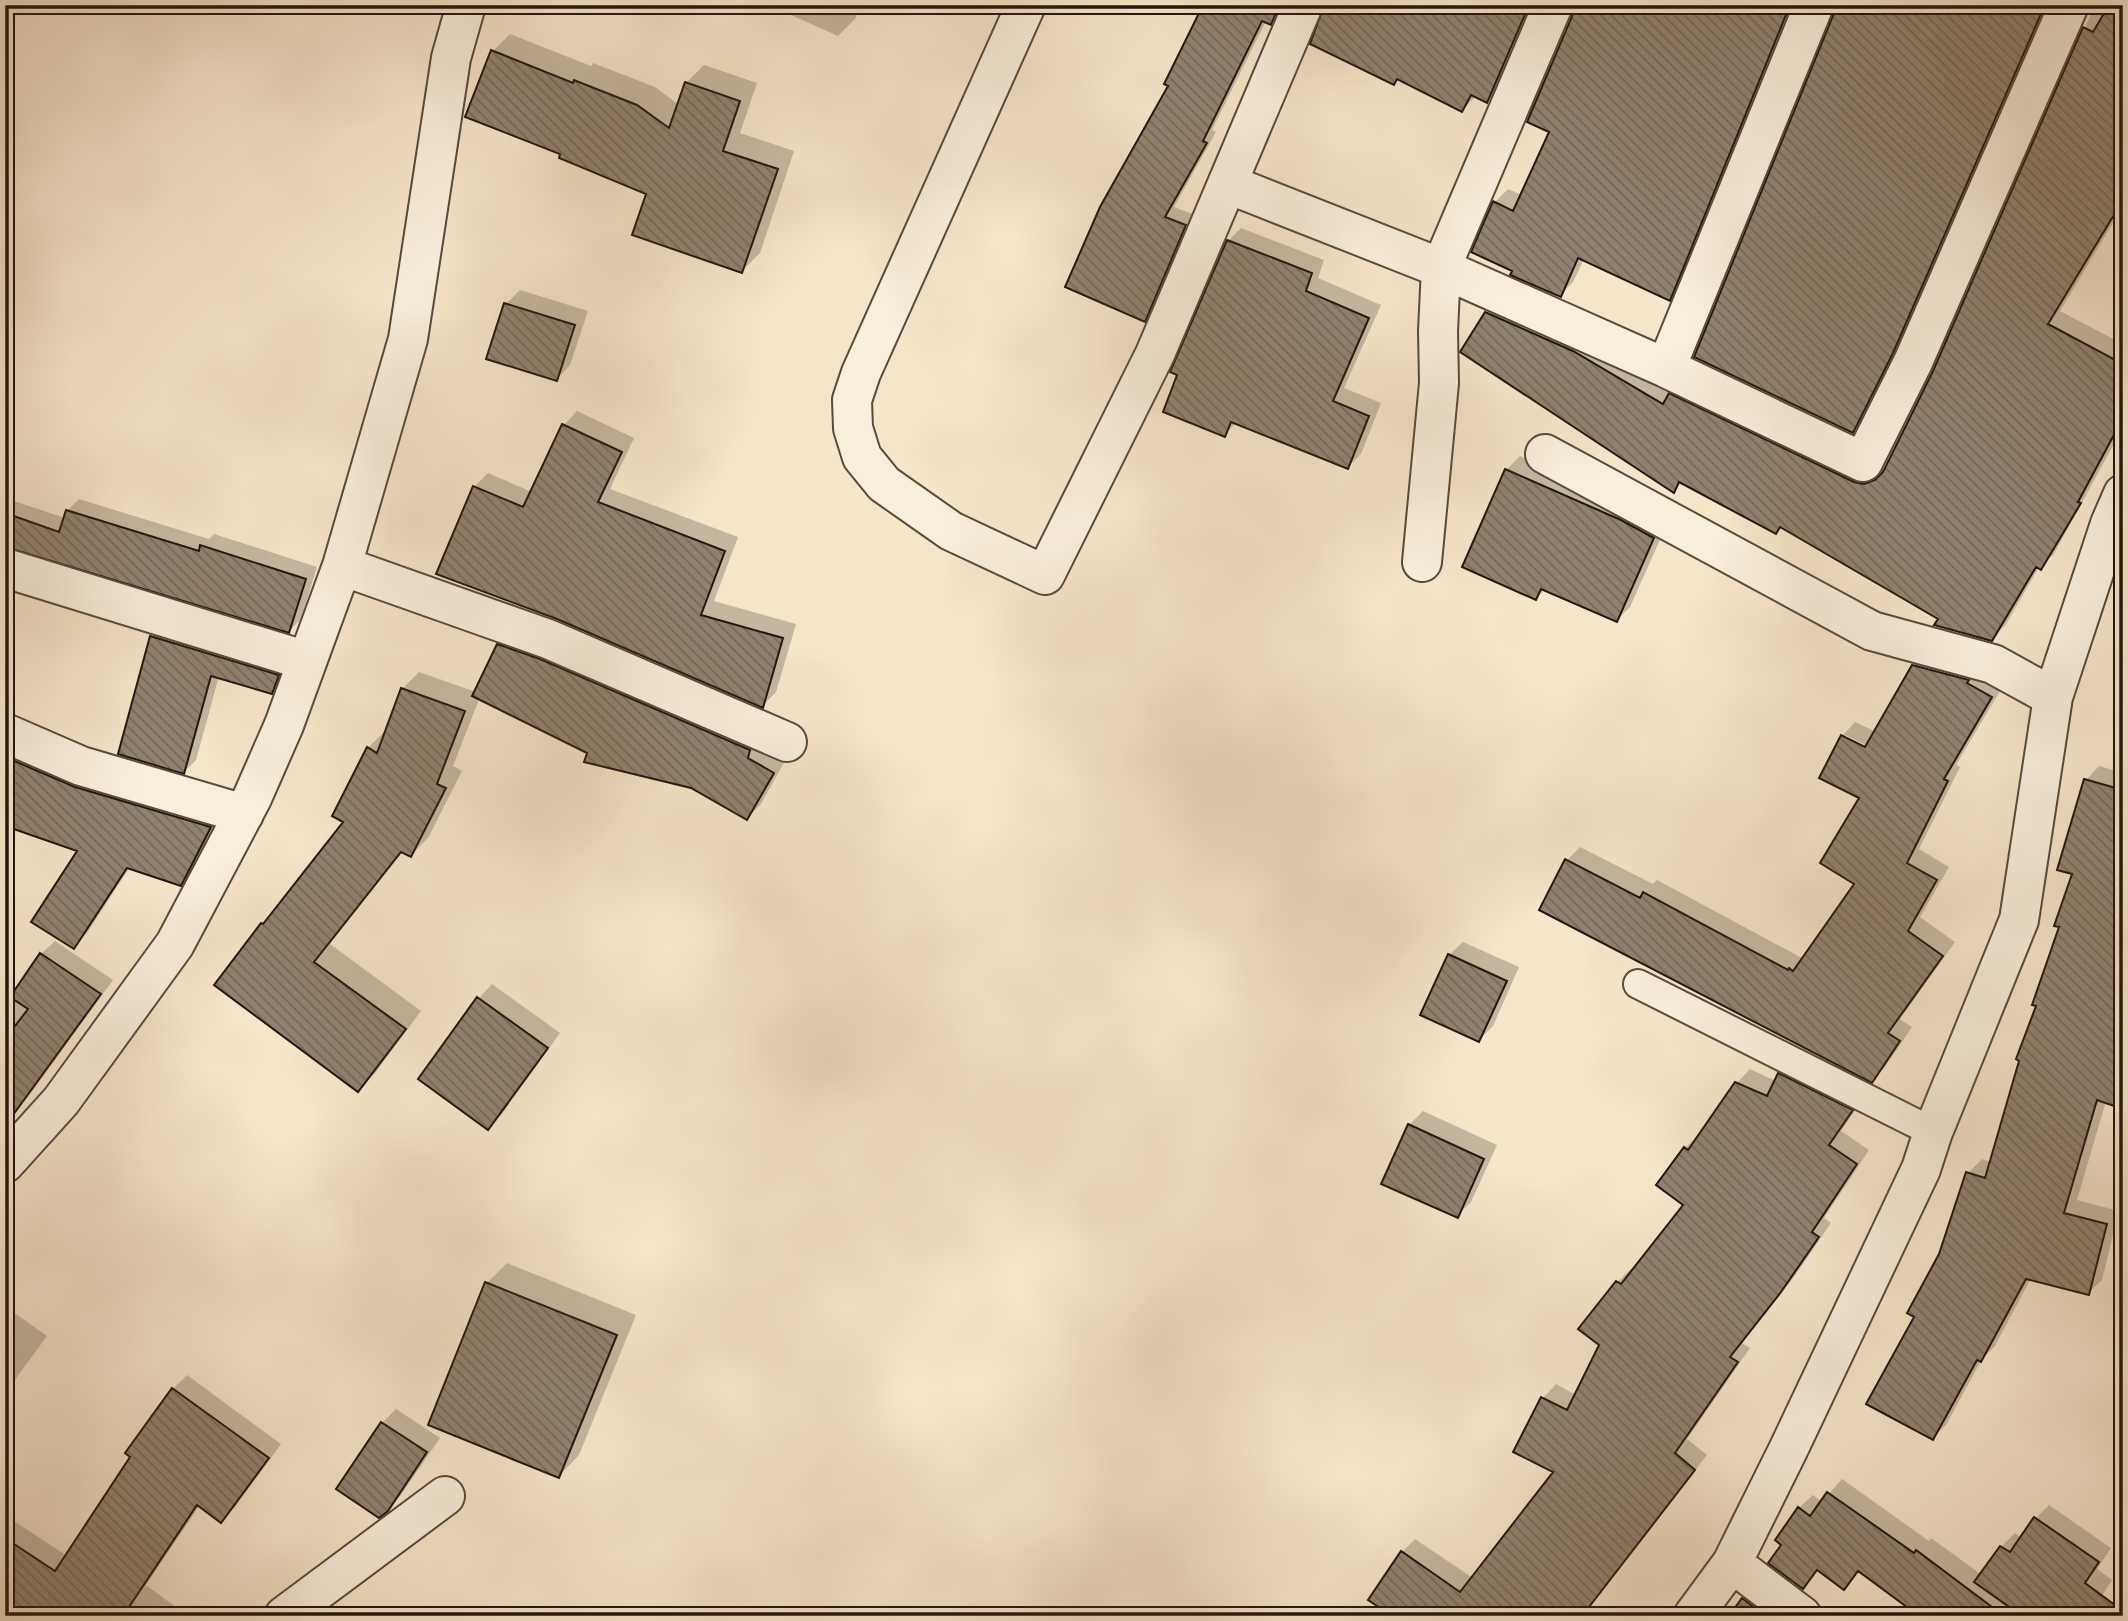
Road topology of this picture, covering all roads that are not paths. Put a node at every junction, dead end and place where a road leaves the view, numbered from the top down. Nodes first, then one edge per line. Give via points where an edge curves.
1 (466, 5) edge
2 (1026, 5) edge
3 (1303, 5) edge
4 (1553, 5) edge
5 (1814, 5) edge
6 (2068, 5) edge
7 (1228, 184) junction
8 (1441, 268) junction
9 (1667, 368) junction
10 (1545, 454) dead end
11 (2123, 494) edge
12 (1422, 562) dead end
13 (342, 566) junction
14 (5, 568) edge
15 (307, 661) junction
16 (2053, 696) junction
17 (5, 733) edge
18 (787, 742) dead end
19 (244, 814) junction
20 (1639, 984) dead end
21 (1933, 1132) junction
22 (5, 1163) edge
23 (445, 1496) dead end
24 (1732, 1563) junction
25 (284, 1616) edge
26 (1693, 1616) edge
27 (1802, 1616) edge

1 - 13 street via 451,58 408,339
2 - 7 street via 852,400 853,428 862,457 884,484 951,531 1045,575 1154,354
3 - 7 street
4 - 8 street
5 - 9 street
6 - 9 street via 1913,362 1863,461
7 - 8 street
8 - 9 street
8 - 12 street via 1439,383
10 - 16 street via 1872,631 1993,664
11 - 16 street
13 - 15 street
13 - 18 street via 548,639
14 - 15 street
15 - 19 street
16 - 21 street via 2020,920
17 - 19 street via 81,766
19 - 22 street via 175,944 61,1101
20 - 21 lane
21 - 24 street via 1921,1169
23 - 25 street
24 - 26 street
24 - 27 street

